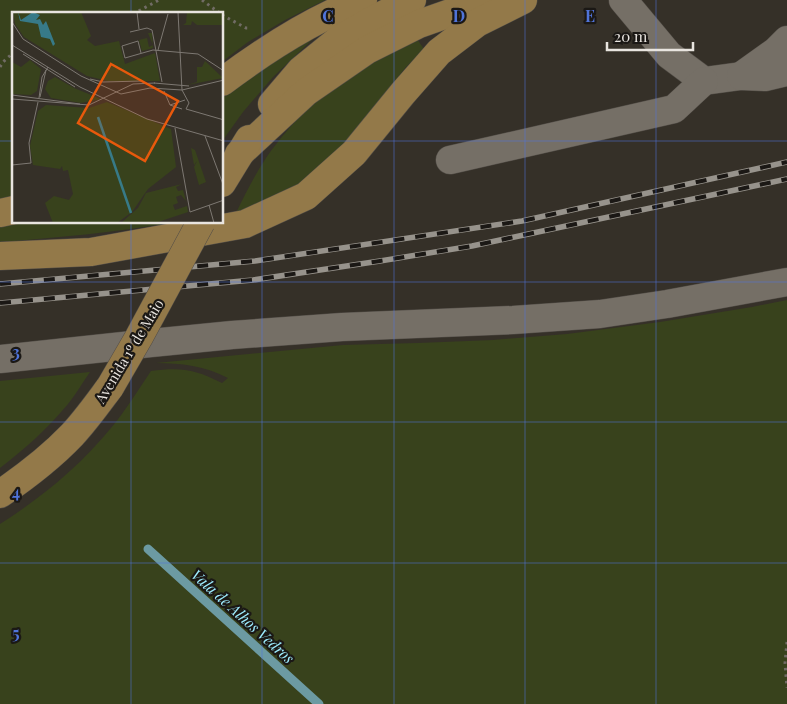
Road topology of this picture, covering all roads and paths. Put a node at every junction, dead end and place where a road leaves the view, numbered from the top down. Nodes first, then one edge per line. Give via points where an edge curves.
1 (159, 0) edge
2 (202, 0) edge
3 (363, 0) edge
4 (412, 0) edge
5 (487, 0) edge
6 (523, 0) edge
7 (623, 0) edge
8 (137, 12) edge
9 (218, 12) edge
10 (787, 40) edge
11 (12, 54) edge
12 (0, 67) edge
13 (787, 72) edge
14 (741, 76) junction
15 (224, 80) edge
16 (704, 81) junction
17 (239, 154) junction
18 (450, 160) dead end
19 (224, 180) edge
20 (200, 224) edge
21 (0, 256) edge
22 (787, 282) edge
23 (0, 359) edge
24 (5, 489) edge
25 (787, 642) edge
26 (787, 688) edge

1 - 8 path
2 - 9 path
3 - 15 main road via 288,36
4 - 17 main road via 338,40 301,70 273,102
5 - 17 main road via 419,24 367,50 306,92
6 - 21 main road via 477,23 439,52 354,153 306,196 245,224 91,252
7 - 16 street via 669,55
10 - 14 street
11 - 12 path
13 - 14 street via 765,77
14 - 16 street
16 - 18 street via 674,110
17 - 19 main road
20 - 24 main road, Avenida 1º de Maio, bridge via 139,337 94,408 72,435 44,461
22 - 23 street via 600,314 342,327 152,342
25 - 26 path

